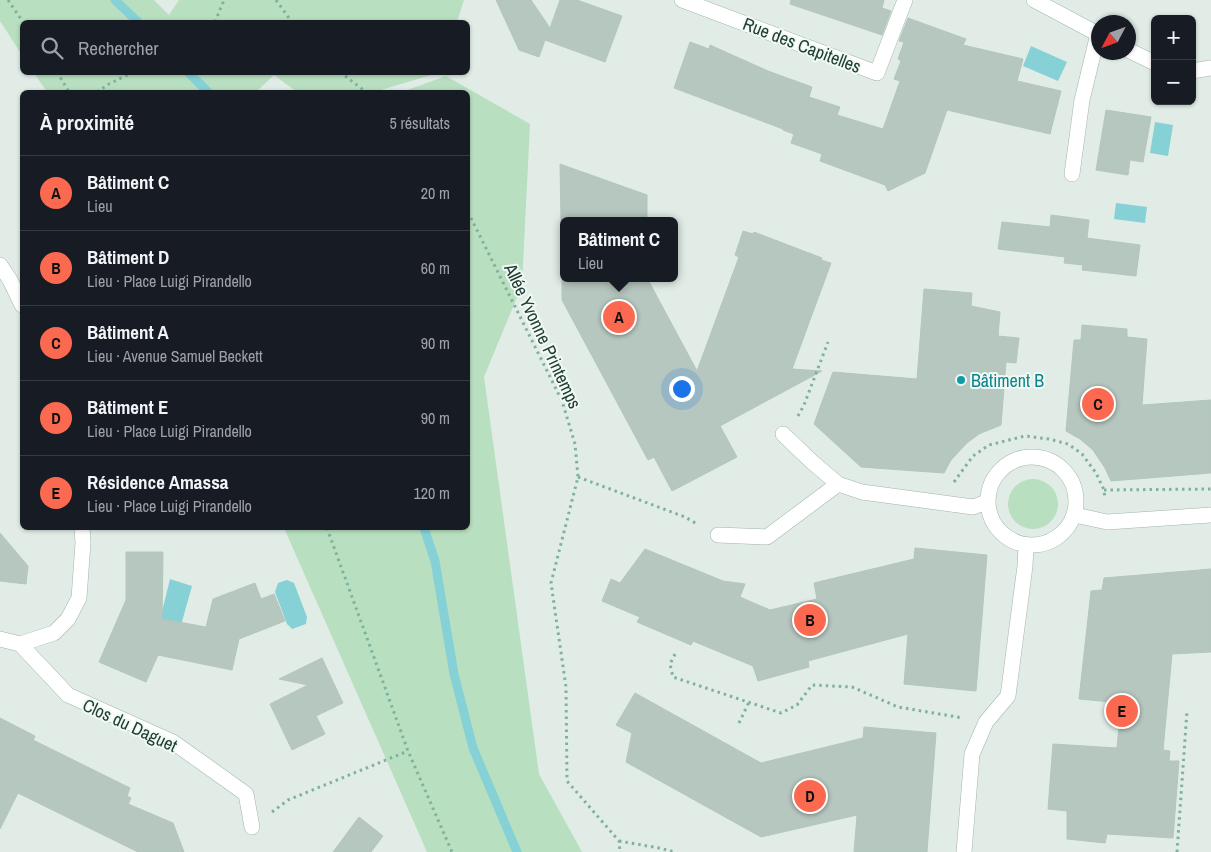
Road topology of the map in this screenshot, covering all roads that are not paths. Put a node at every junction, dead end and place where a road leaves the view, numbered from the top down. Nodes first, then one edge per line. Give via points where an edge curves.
1 (682, 0) edge
2 (905, 0) edge
3 (1034, 0) edge
4 (1091, 30) edge
5 (1136, 54) edge
6 (1092, 60) edge
7 (1151, 61) edge
8 (1211, 68) edge
9 (1196, 70) edge
10 (1072, 174) dead end
11 (0, 265) edge
12 (5, 280) edge
13 (20, 303) edge
14 (783, 434) dead end
15 (838, 484) junction
16 (987, 502) junction
17 (1075, 515) junction
18 (1211, 515) edge
19 (82, 530) edge
20 (718, 536) road end
21 (1026, 546) junction
22 (0, 639) edge
23 (20, 644) junction
24 (252, 827) road end
25 (964, 852) edge

1 - 2 street, Rue des Capitelles via 878,73
3 - 4 street
5 - 7 street
6 - 10 street via 1082,100
8 - 9 street
11 - 12 street
12 - 13 street
14 - 15 street
15 - 16 street via 862,492 946,504 973,507
15 - 20 street via 767,537
16 - 17 street via 994,477 1002,468 1014,460 1041,457 1066,472 1074,485
16 - 21 street via 989,515 1003,536
17 - 18 street via 1107,522
17 - 21 street via 1068,528 1056,539 1042,545
19 - 23 street via 79,598 68,619 54,633
21 - 25 street via 1008,696 986,722 972,754
22 - 23 street
23 - 24 street, Clos du Daguet via 68,695 173,742 246,794

